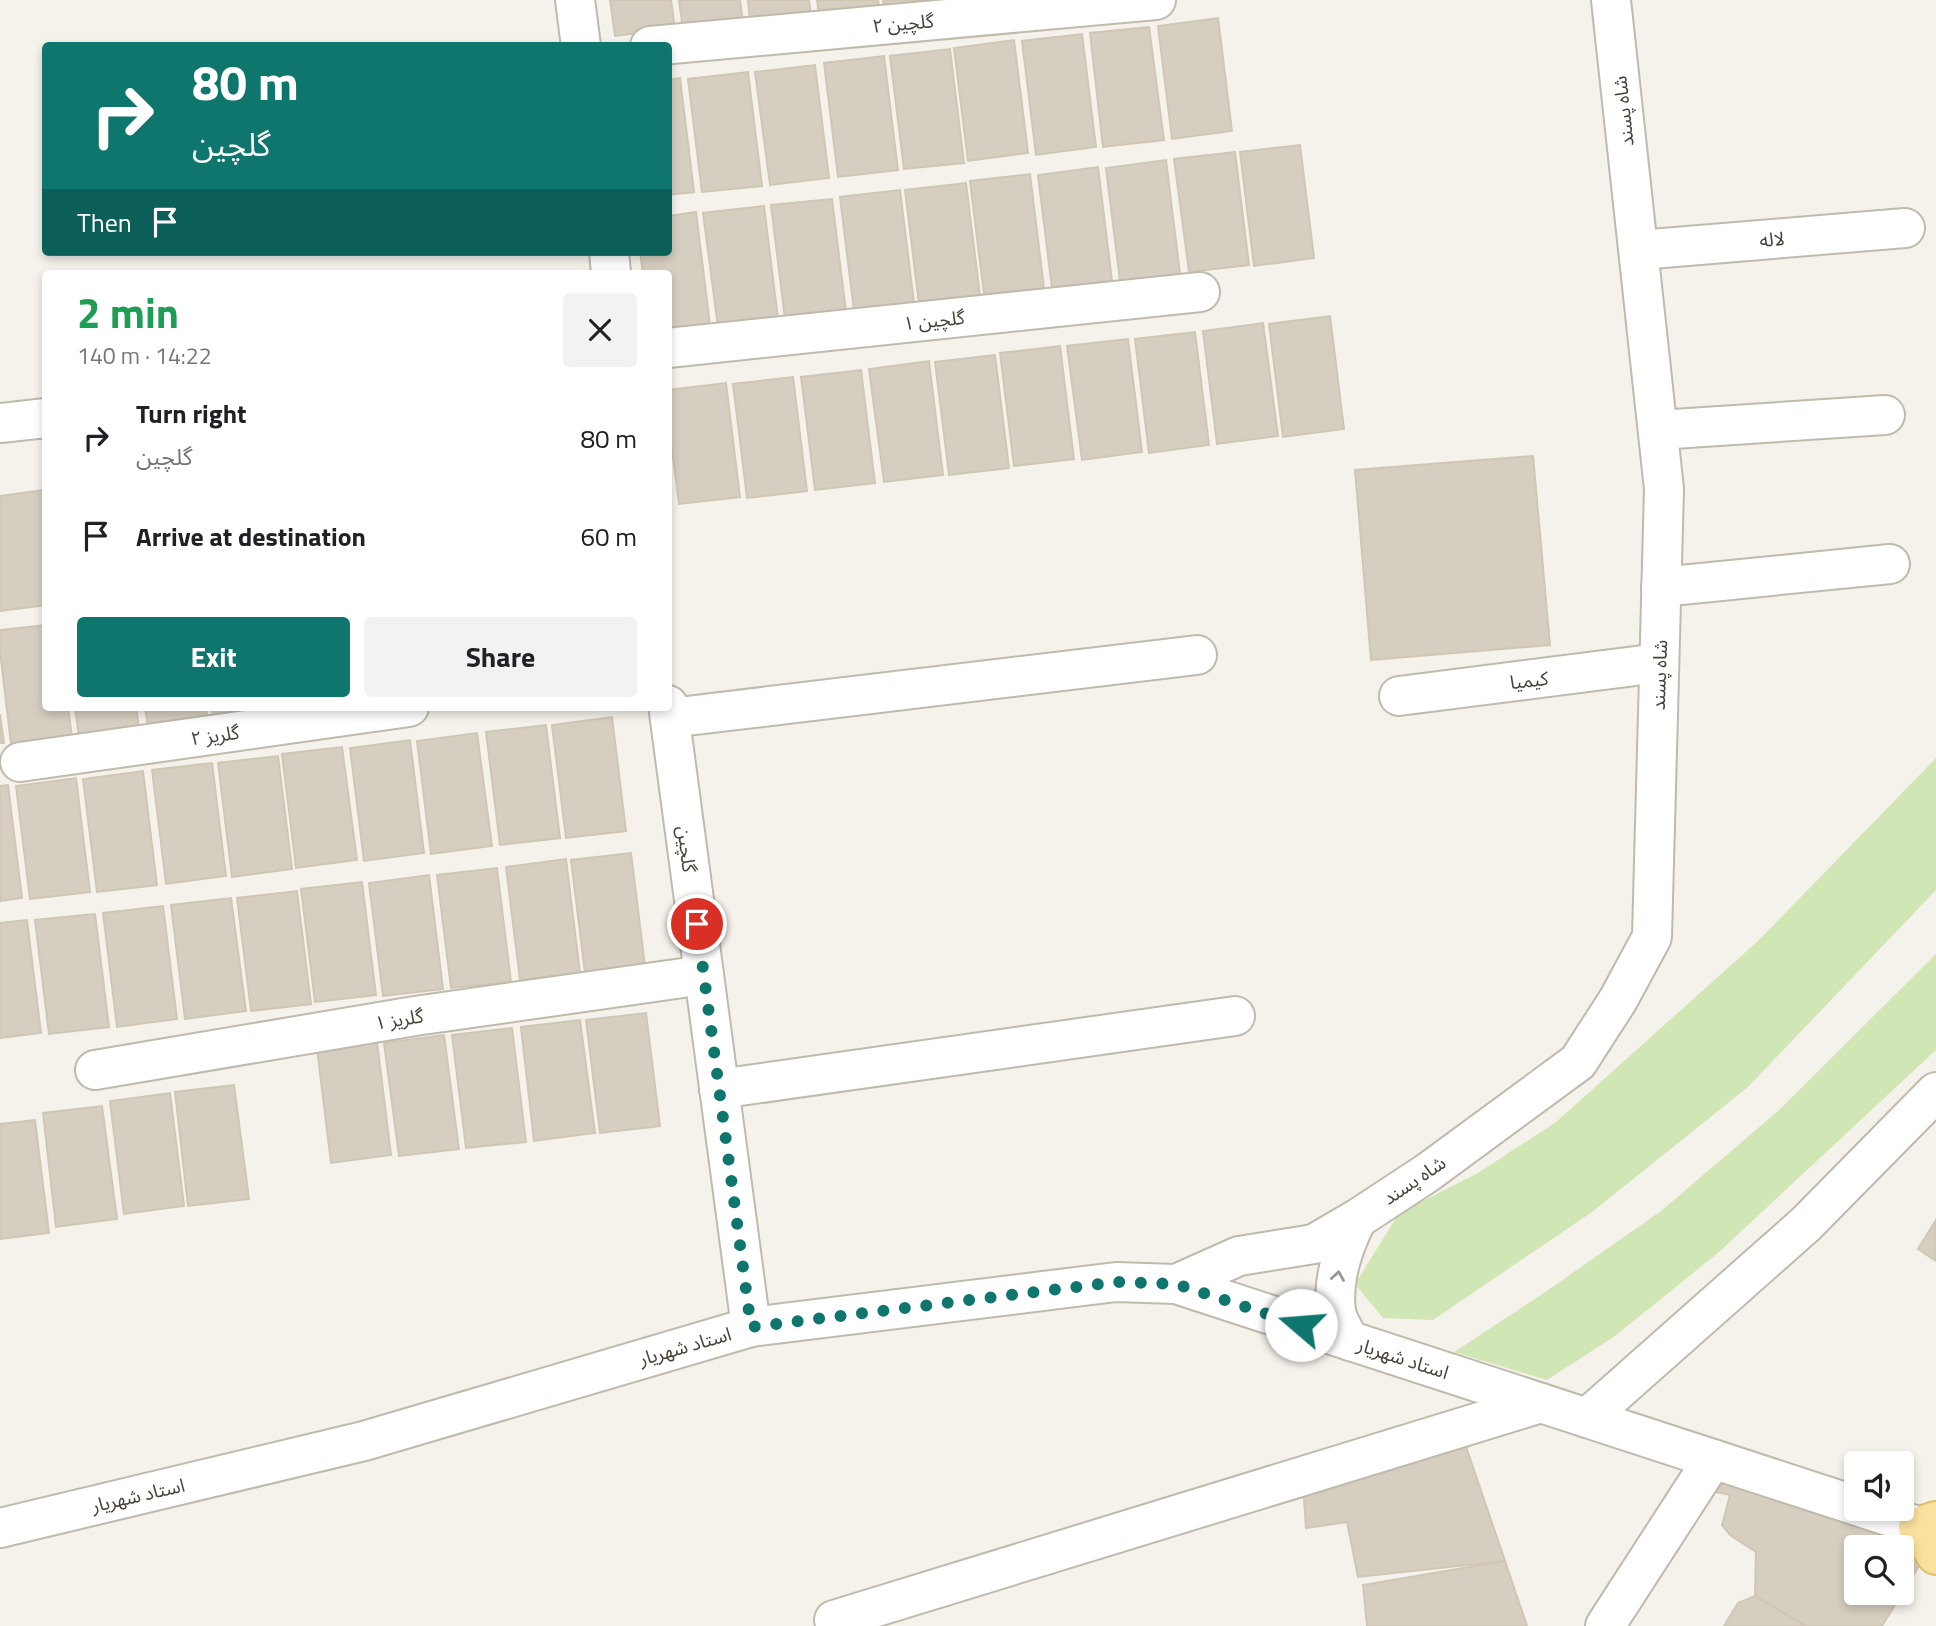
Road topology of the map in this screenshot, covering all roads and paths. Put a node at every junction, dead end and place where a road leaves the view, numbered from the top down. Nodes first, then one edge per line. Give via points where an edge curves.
1 (575, 0) edge
2 (1156, 0) edge
3 (1611, 0) edge
4 (581, 42) edge
5 (672, 44) edge
6 (1905, 228) dead end
7 (1639, 250) junction
8 (1200, 292) dead end
9 (672, 348) edge
10 (1885, 415) dead end
11 (42, 418) edge
12 (0, 423) edge
13 (1658, 430) junction
14 (1890, 564) dead end
15 (1661, 587) junction
16 (1196, 655) dead end
17 (1659, 663) junction
18 (1399, 696) dead end
19 (381, 711) edge
20 (669, 712) edge
21 (20, 762) dead end
22 (704, 975) junction
23 (1235, 1016) dead end
24 (95, 1070) dead end
25 (719, 1089) junction
26 (1936, 1092) edge
27 (1357, 1219) junction
28 (1176, 1284) junction
29 (751, 1327) junction
30 (1349, 1341) junction
31 (1541, 1403) junction
32 (1587, 1418) junction
33 (1713, 1459) junction
34 (1844, 1502) edge
35 (1898, 1521) edge
36 (0, 1528) edge
37 (1932, 1534) edge
38 (834, 1620) dead end
39 (1605, 1626) edge

1 - 4 street
2 - 5 street, گلچین ۲
3 - 7 street, شاه پسند
6 - 7 street, لاله
7 - 13 street, شاه پسند
8 - 9 street, گلچین ۱
10 - 13 street
11 - 12 street
13 - 15 street, شاه پسند via 1664,489
14 - 15 street
15 - 17 street, شاه پسند
16 - 20 street
17 - 18 street, کیمیا
17 - 27 street, شاه پسند via 1652,937 1618,1000 1578,1062
19 - 21 street, گلریز ۲
20 - 22 street, گلچین
22 - 24 street, گلریز ۱ via 415,1016
22 - 25 street, گلچین
23 - 25 street
25 - 29 street, گلچین
26 - 32 street via 1806,1224
27 - 28 street, شاه پسند via 1314,1244 1239,1256
30 -> 27 street via 1335,1313 1336,1285 1343,1246
28 - 29 street, استاد شهریار via 1116,1282
28 - 30 street, استاد شهریار
29 - 36 street, استاد شهریار via 364,1441
30 - 31 street, استاد شهریار
31 - 32 street, استاد شهریار
31 - 38 street
32 - 33 street, استاد شهریار
33 - 34 street, استاد شهریار
33 - 39 street
35 - 37 street

